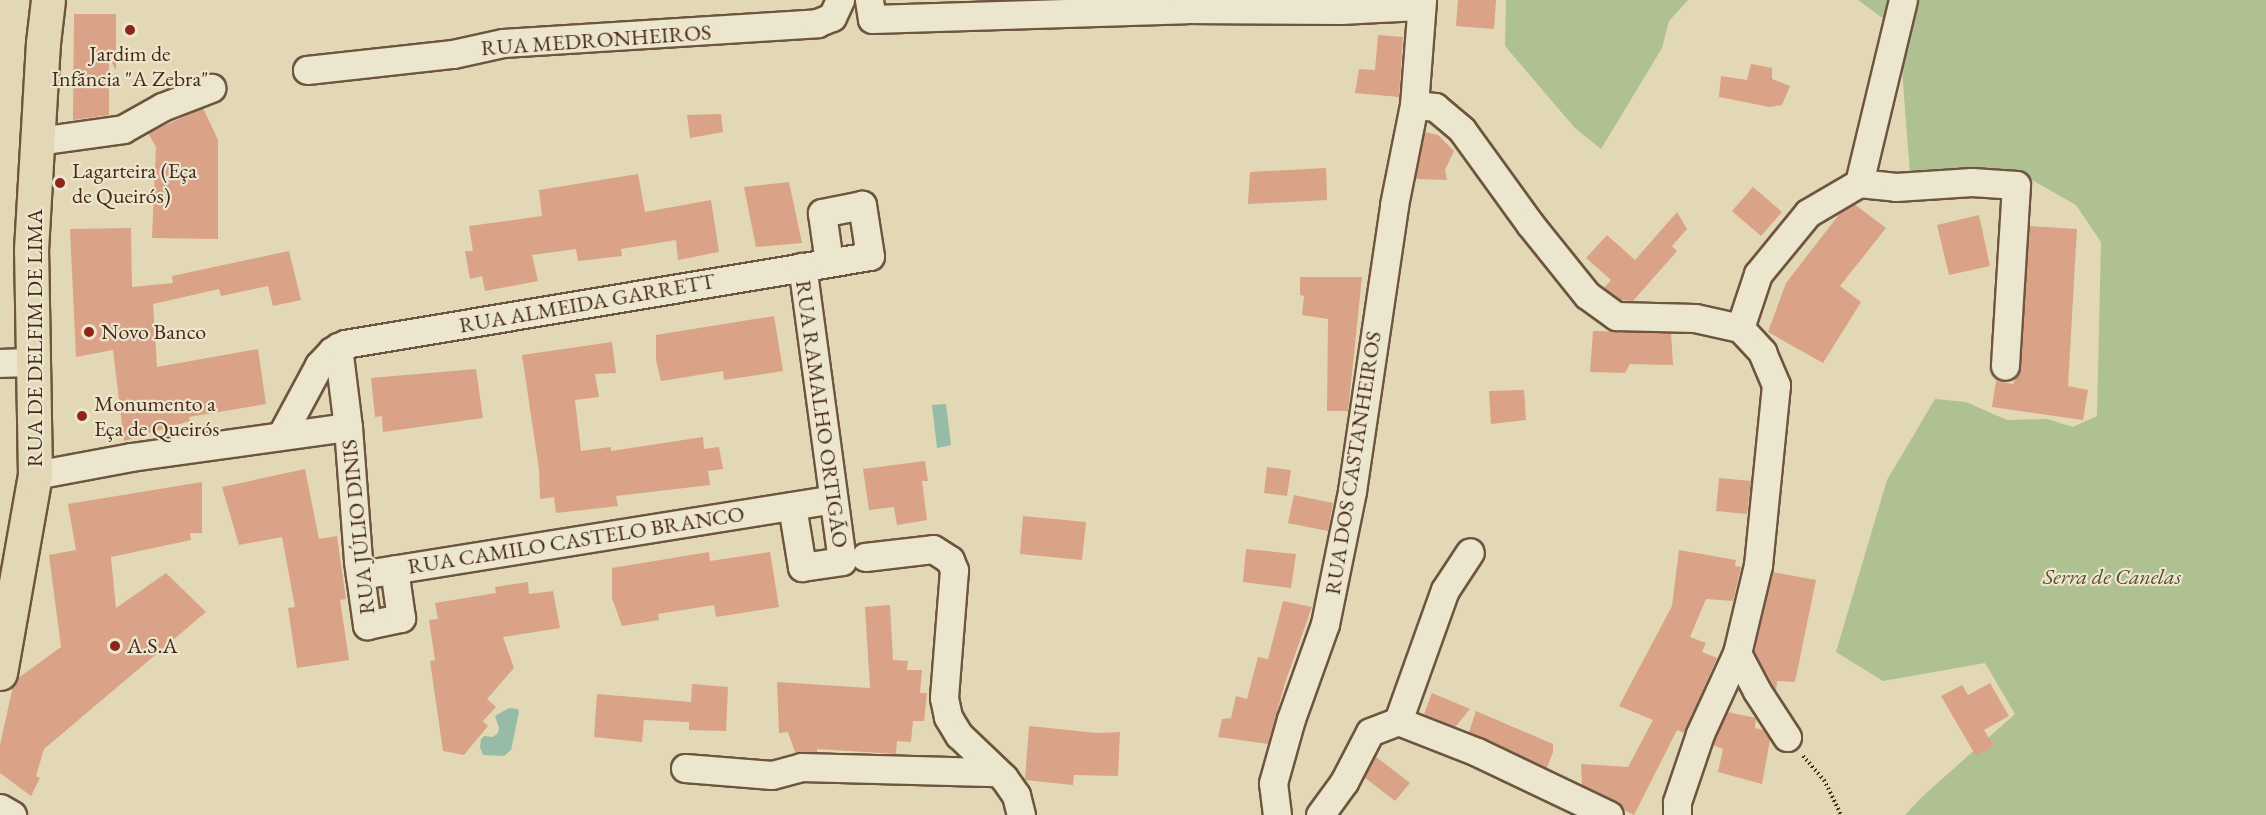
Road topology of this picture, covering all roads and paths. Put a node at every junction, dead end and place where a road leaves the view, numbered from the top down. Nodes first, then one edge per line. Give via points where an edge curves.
1 (48, 0) edge
2 (869, 0) edge
3 (1903, 0) edge
4 (840, 1) edge
5 (1421, 3) edge
6 (307, 70) dead end
7 (211, 88) dead end
8 (1414, 105) junction
9 (38, 141) junction
10 (1858, 183) junction
11 (829, 262) dead end
12 (802, 267) junction
13 (1740, 327) junction
14 (341, 346) junction
15 (32, 362) junction
16 (0, 363) edge
17 (2005, 366) dead end
18 (348, 427) junction
19 (282, 434) junction
20 (36, 475) junction
21 (832, 499) junction
22 (792, 506) junction
23 (1470, 552) dead end
24 (853, 559) junction
25 (394, 569) junction
26 (360, 575) junction
27 (1737, 653) junction
28 (0, 674) edge
29 (1398, 720) junction
30 (1787, 736) joint
31 (685, 768) dead end
32 (997, 772) junction
33 (0, 808) edge
34 (12, 815) edge
35 (1022, 815) edge
36 (1277, 815) edge
37 (1320, 815) edge
38 (1609, 815) edge
39 (1677, 815) edge
40 (1841, 815) edge

1 - 9 main road, RUA DE DELFIM DE LIMA
2 - 5 street via 872,19 1186,9 1340,10
3 - 10 street
4 - 6 street, RUA MEDRONHEIROS via 832,17 817,23 503,43 453,54
5 - 8 street, RUA DOS CASTANHEIROS
7 - 9 street via 162,107 123,129
8 - 13 street via 1435,107 1462,130 1587,295 1616,316 1695,318
8 - 36 street, RUA DOS CASTANHEIROS via 1394,205 1341,549 1325,624 1272,783
9 - 15 main road, RUA DE DELFIM DE LIMA via 32,250
10 - 13 street via 1808,213 1800,222 1758,274
10 - 17 street via 1896,187 1972,182 2016,185
11 - 12 street, RUA ALMEIDA GARRETT
12 - 14 street, RUA ALMEIDA GARRETT
12 - 21 street, RUA RAMALHO ORTIGÃO
13 - 27 street via 1762,352 1776,385 1758,565
14 - 18 street, RUA JÚLIO DINIS
14 - 19 street via 315,370
15 - 16 street
15 - 20 main road, RUA DE DELFIM DE LIMA
18 - 19 street
18 - 26 street, RUA JÚLIO DINIS
19 - 20 street
20 - 28 main road, RUA DE DELFIM DE LIMA
21 - 22 street, RUA CAMILO CASTELO BRANCO
21 - 24 street, RUA RAMALHO ORTIGÃO
22 - 24 street via 802,567
22 - 25 street, RUA CAMILO CASTELO BRANCO
23 - 29 street via 1445,590
24 - 32 street via 933,549 950,560 954,570 946,708 959,735
25 - 26 street, RUA CAMILO CASTELO BRANCO
25 - 26 street, RUA JÚLIO DINIS via 401,618 367,625
27 - 30 street via 1756,691
27 - 39 street via 1700,735 1677,802
29 - 37 street via 1370,732 1344,782
29 - 38 street via 1477,752
30 - 40 path via 1824,780
31 - 32 street via 772,775 801,767
32 - 35 street via 1016,795
33 - 34 street

